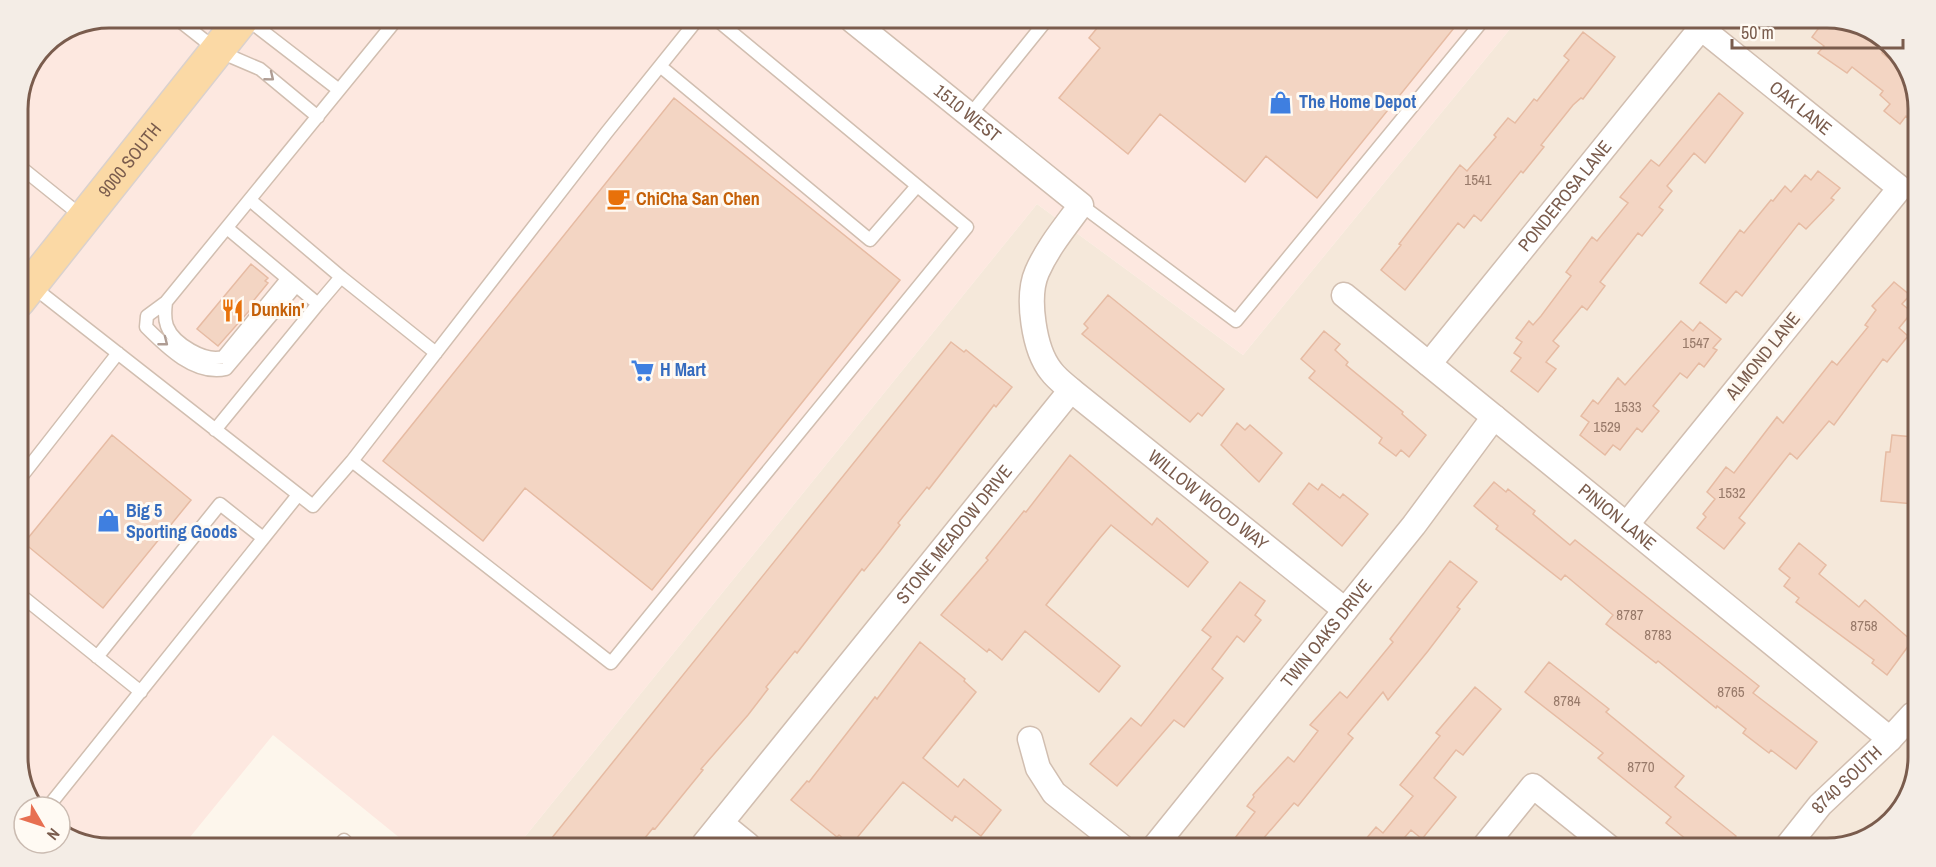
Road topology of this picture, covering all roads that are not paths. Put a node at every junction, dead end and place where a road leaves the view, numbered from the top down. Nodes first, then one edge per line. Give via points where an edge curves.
1 (189, 28) edge
2 (235, 28) edge
3 (259, 28) edge
4 (389, 28) edge
5 (691, 28) edge
6 (727, 28) edge
7 (862, 28) edge
8 (1040, 28) edge
9 (1477, 28) edge
10 (1701, 28) joint
11 (218, 51) junction
12 (660, 66) junction
13 (339, 90) junction
14 (970, 116) junction
15 (318, 117) junction
16 (29, 174) edge
17 (917, 186) junction
18 (1900, 188) joint
19 (250, 200) junction
20 (1081, 206) junction
21 (85, 219) junction
22 (227, 228) junction
23 (341, 276) junction
24 (291, 282) junction
25 (29, 287) edge
26 (1344, 295) dead end
27 (29, 296) edge
28 (166, 302) junction
29 (318, 304) junction
30 (117, 353) junction
31 (436, 353) junction
32 (1429, 364) junction
33 (1071, 390) junction
34 (1494, 417) junction
35 (215, 430) junction
36 (352, 461) junction
37 (29, 467) edge
38 (298, 495) junction
39 (1627, 524) junction
40 (263, 538) junction
41 (29, 602) edge
42 (1345, 610) junction
43 (97, 657) junction
44 (141, 692) junction
45 (1908, 719) edge
46 (1030, 739) dead end
47 (1890, 739) junction
48 (58, 795) edge
49 (721, 823) junction
50 (709, 838) edge
51 (739, 838) edge
52 (1110, 838) edge
53 (1161, 838) edge
54 (1491, 838) edge
55 (1598, 838) edge
56 (1794, 838) edge

1 - 11 lane
2 - 11 main road, 9000 SOUTH
3 - 13 lane
4 - 13 lane
5 - 12 lane
6 - 17 lane
7 - 14 street, 1510 WEST
8 - 14 lane
9 - 20 lane via 1236,321
10 - 18 street, OAK LANE
10 - 32 street, PONDEROSA LANE
11 -> 15 lane via 260,69
11 - 21 main road, 9000 SOUTH
12 - 17 lane via 870,240
12 - 31 lane
13 - 15 lane
14 - 20 street, 1510 WEST
15 - 19 lane
16 - 21 lane
17 - 36 lane via 968,227 611,663
18 - 39 street, ALMOND LANE
19 - 22 lane
19 - 23 lane
20 - 33 street via 1052,244 1036,274 1032,312 1037,343 1050,370
21 - 25 main road, 9000 SOUTH
22 - 24 lane
22 - 28 lane
23 - 29 lane
23 - 31 lane
24 - 28 lane via 223,357 212,360 199,356 170,333 164,314
28 -> 24 lane via 147,316 146,327 197,368 215,371 226,369
24 - 29 lane
26 - 32 street, PINION LANE
27 - 30 lane
29 - 35 lane
30 - 35 lane
30 - 37 lane
31 - 36 lane
32 - 34 street, PINION LANE
33 - 42 street, WILLOW WOOD WAY
33 - 49 street, STONE MEADOW DRIVE
34 - 39 street, PINION LANE
34 - 42 street, TWIN OAKS DRIVE
35 - 38 lane
36 - 38 lane via 313,506
38 - 40 lane
39 - 47 street, PINION LANE
40 - 43 lane via 220,504
40 - 44 lane
41 - 43 lane
42 - 53 street, TWIN OAKS DRIVE
43 - 44 lane
44 - 48 lane
45 - 47 street, 8740 SOUTH
46 - 52 street via 1038,768 1054,793
47 - 56 street, 8740 SOUTH via 1820,805
49 - 50 street, STONE MEADOW DRIVE
49 - 51 street
54 - 55 street via 1533,786

